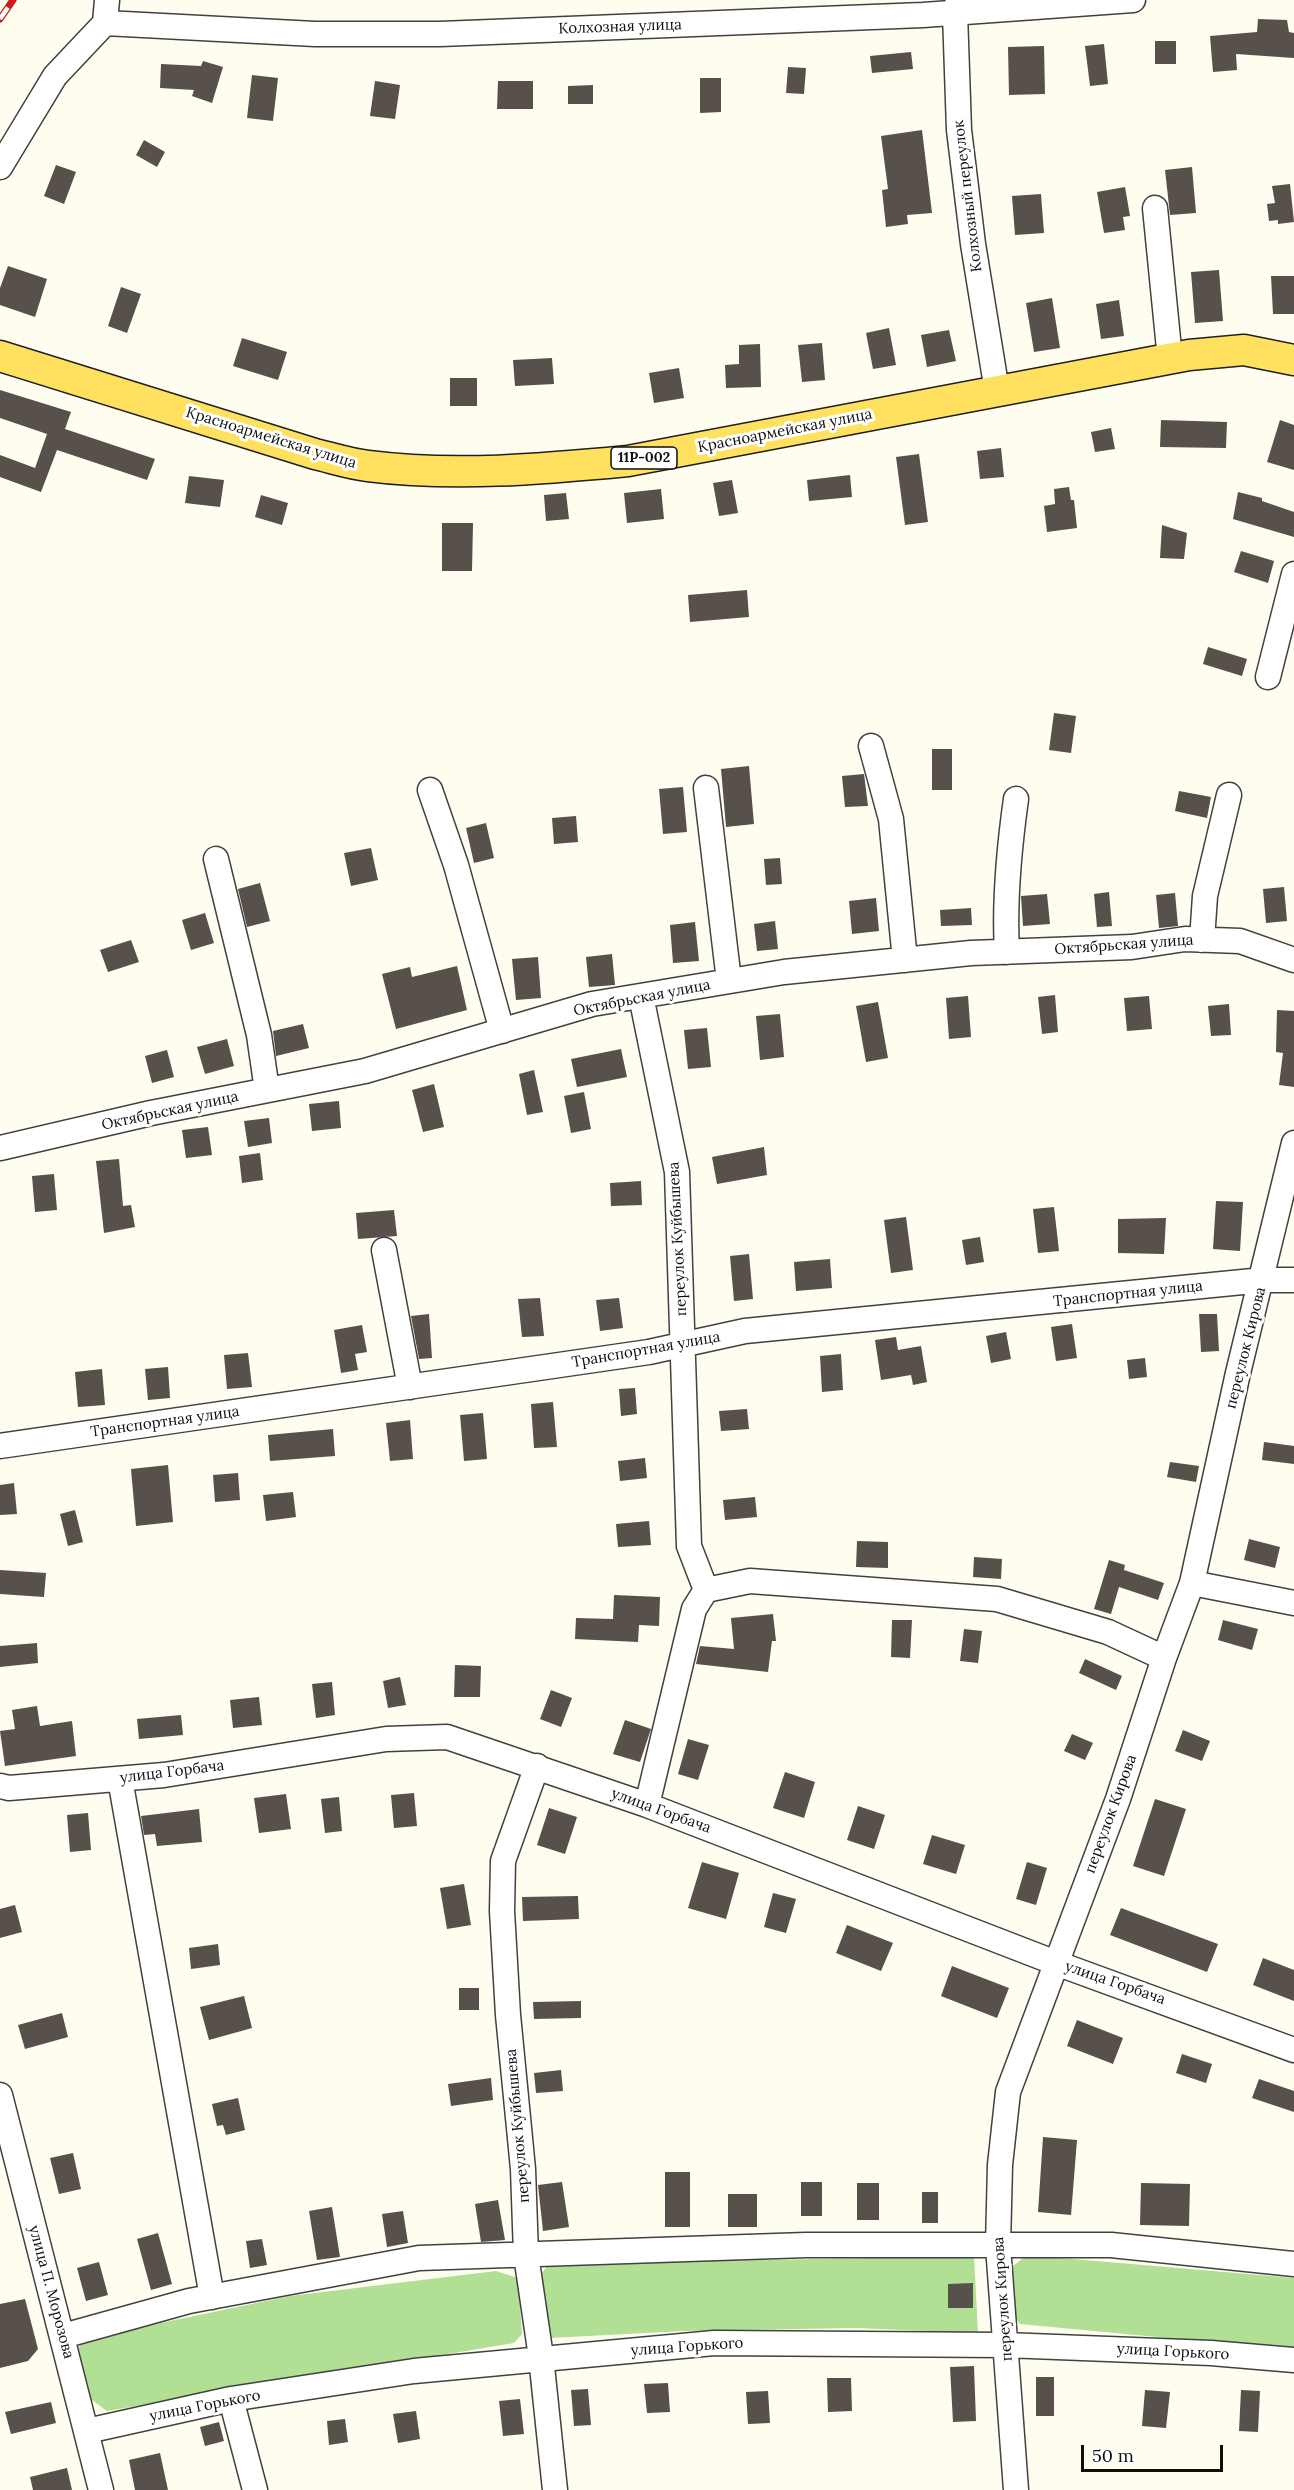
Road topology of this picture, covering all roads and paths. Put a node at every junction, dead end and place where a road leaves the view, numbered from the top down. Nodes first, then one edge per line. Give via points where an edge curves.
1 (1134, 0) edge
2 (956, 6) edge
3 (106, 12) edge
4 (0, 167) edge
5 (1155, 208) dead end
6 (0, 356) edge
7 (1293, 358) edge
8 (1170, 359) junction
9 (997, 391) junction
10 (1294, 574) edge
11 (1268, 677) dead end
12 (871, 746) dead end
13 (706, 788) dead end
14 (430, 790) dead end
15 (1228, 795) dead end
16 (1016, 799) dead end
17 (216, 859) dead end
18 (1203, 940) junction
19 (1007, 952) junction
20 (905, 960) junction
21 (1294, 960) edge
22 (729, 981) junction
23 (641, 996) junction
24 (502, 1031) junction
25 (267, 1090) junction
26 (1294, 1143) edge
27 (0, 1148) edge
28 (384, 1250) dead end
29 (1263, 1280) junction
30 (1294, 1280) edge
31 (682, 1345) junction
32 (410, 1387) junction
33 (0, 1446) edge
34 (1192, 1583) junction
35 (706, 1590) junction
36 (1294, 1603) edge
37 (1164, 1658) junction
38 (537, 1766) junction
39 (120, 1779) junction
40 (0, 1786) edge
41 (647, 1805) junction
42 (1056, 1963) junction
43 (1294, 2050) edge
44 (0, 2095) edge
45 (998, 2246) junction
46 (526, 2255) junction
47 (1294, 2264) edge
48 (212, 2297) junction
49 (63, 2336) junction
50 (1005, 2345) junction
51 (541, 2357) junction
52 (1294, 2360) edge
53 (231, 2399) junction
54 (87, 2431) junction
55 (101, 2490) edge
56 (255, 2490) edge
57 (555, 2490) edge
58 (1016, 2490) edge

1 - 2 street, Колхозная улица
2 - 3 street, Колхозная улица via 440,34 315,34
2 - 9 street, Колхозный переулок via 959,130
3 - 4 street via 55,76
5 - 8 street
6 - 9 main road, Красноармейская улица / 11Р-002 via 315,454 368,466 442,470 535,470 628,461
7 - 8 main road, Красноармейская улица / 11Р-002 via 1244,350
8 - 9 main road, Красноармейская улица / 11Р-002
10 - 11 street
12 - 20 street via 891,819
13 - 22 street
14 - 24 street via 456,865
15 - 18 street via 1205,896
16 - 19 street via 1005,923
17 - 25 street via 258,1035
18 - 19 street, Октябрьская улица
18 - 21 street, Октябрьская улица via 1240,941
19 - 20 street, Октябрьская улица
20 - 22 street, Октябрьская улица
22 - 23 street, Октябрьская улица
23 - 24 street, Октябрьская улица via 592,1004
23 - 31 street, переулок Куйбышева via 677,1172
24 - 25 street, Октябрьская улица via 365,1071
25 - 27 street, Октябрьская улица
26 - 29 street, переулок Кирова
28 - 32 street
29 - 30 street, Транспортная улица
29 - 31 street, Транспортная улица via 745,1331
29 - 34 street, переулок Кирова via 1238,1372
31 - 32 street, Транспортная улица
31 - 35 street, переулок Куйбышева via 689,1546
32 - 33 street, Транспортная улица
34 - 36 street
34 - 37 street, переулок Кирова
35 - 37 street via 750,1581 997,1599 1108,1632
35 - 41 street via 694,1609
37 - 42 street, переулок Кирова via 1118,1799
38 - 39 street, улица Горбача via 447,1737 386,1739
38 - 41 street, улица Горбача
38 - 46 street, переулок Куйбышева via 503,1861 508,2015 523,2169
39 - 40 street, улица Горбача
39 - 48 street
41 - 42 street, улица Горбача
42 - 43 street, улица Горбача
42 - 45 street, переулок Кирова via 1008,2092 1000,2165
44 - 49 street, улица П. Морозова
45 - 46 street via 806,2245
45 - 47 street via 1112,2245
45 - 50 street, переулок Кирова
46 - 48 street via 419,2258
46 - 51 street, переулок Куйбышева
48 - 49 street
49 - 54 street, улица П. Морозова
50 - 51 street, улица Горького via 714,2343
50 - 52 street, улица Горького via 1211,2352
50 - 58 street, переулок Кирова
51 - 53 street, улица Горького via 414,2371
51 - 57 street, переулок Куйбышева
53 - 54 street, улица Горького
53 - 56 street
54 - 55 street, улица П. Морозова

